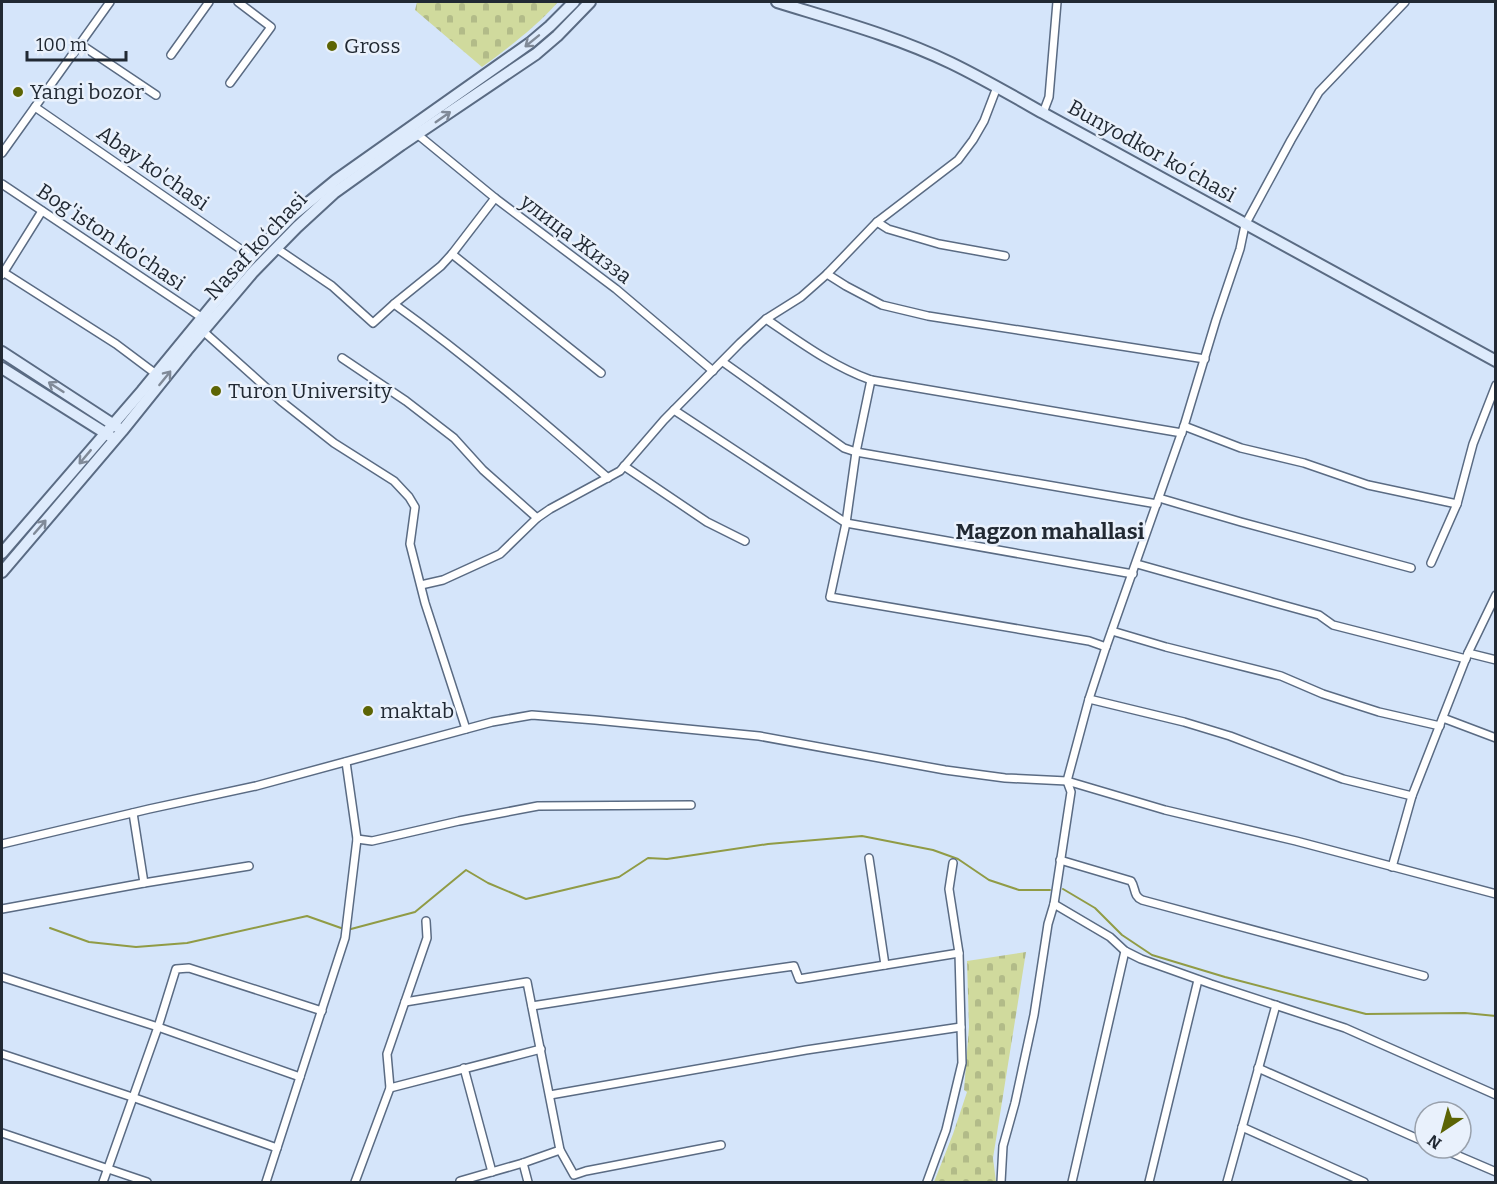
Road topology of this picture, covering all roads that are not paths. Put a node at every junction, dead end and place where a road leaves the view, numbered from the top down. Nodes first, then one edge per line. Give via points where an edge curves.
1 (110, 2) edge
2 (210, 2) edge
3 (238, 2) edge
4 (574, 2) edge
5 (590, 2) edge
6 (777, 2) edge
7 (1057, 2) edge
8 (1406, 2) edge
9 (80, 44) junction
10 (171, 55) dead end
11 (230, 83) dead end
12 (997, 87) junction
13 (156, 95) dead end
14 (35, 107) junction
15 (1043, 114) junction
16 (417, 134) junction
17 (2, 153) edge
18 (2, 184) edge
19 (495, 198) junction
20 (42, 211) junction
21 (877, 222) junction
22 (1245, 225) junction
23 (276, 248) junction
24 (452, 254) junction
25 (1005, 256) dead end
26 (252, 257) junction
27 (2, 273) edge
28 (827, 274) junction
29 (394, 304) junction
30 (201, 317) junction
31 (766, 319) junction
32 (203, 331) junction
33 (2, 352) edge
34 (342, 358) dead end
35 (1205, 359) junction
36 (1496, 361) edge
37 (723, 362) junction
38 (2, 368) edge
39 (713, 371) junction
40 (601, 373) dead end
41 (156, 374) junction
42 (871, 380) junction
43 (1496, 385) edge
44 (674, 410) junction
45 (1183, 430) junction
46 (114, 432) junction
47 (856, 452) junction
48 (624, 466) junction
49 (608, 478) junction
50 (1158, 501) junction
51 (1457, 504) junction
52 (537, 518) junction
53 (846, 523) junction
54 (744, 541) dead end
55 (2, 553) edge
56 (1431, 563) dead end
57 (1137, 564) junction
58 (1411, 568) dead end
59 (2, 572) edge
60 (1133, 573) junction
61 (421, 585) junction
62 (1496, 595) edge
63 (1112, 631) junction
64 (1106, 647) junction
65 (1467, 656) junction
66 (1496, 660) edge
67 (1089, 699) junction
68 (1441, 722) junction
69 (466, 729) junction
70 (1496, 738) edge
71 (346, 762) junction
72 (1067, 781) junction
73 (1412, 796) junction
74 (691, 806) dead end
75 (133, 813) junction
76 (357, 838) junction
77 (2, 844) edge
78 (869, 858) dead end
79 (1060, 860) junction
80 (953, 863) dead end
81 (249, 866) dead end
82 (1392, 867) junction
83 (144, 883) junction
84 (1496, 894) edge
85 (1054, 904) junction
86 (2, 909) edge
87 (426, 921) dead end
88 (1125, 951) junction
89 (959, 953) junction
90 (885, 965) junction
91 (1424, 976) dead end
92 (2, 977) edge
93 (1198, 980) junction
94 (405, 1002) junction
95 (1276, 1005) junction
96 (532, 1006) junction
97 (322, 1011) junction
98 (158, 1027) junction
99 (961, 1027) junction
100 (541, 1049) junction
101 (2, 1054) edge
102 (464, 1068) junction
103 (1258, 1068) junction
104 (300, 1077) junction
105 (390, 1088) junction
106 (550, 1095) junction
107 (1496, 1095) edge
108 (132, 1097) junction
109 (1242, 1127) junction
110 (2, 1133) edge
111 (1413, 1137) edge
112 (721, 1145) dead end
113 (277, 1148) junction
114 (560, 1150) junction
115 (1468, 1160) edge
116 (523, 1163) junction
117 (107, 1169) junction
118 (492, 1172) junction
119 (1496, 1172) edge
120 (460, 1181) dead end
121 (103, 1182) edge
122 (147, 1182) edge
123 (266, 1182) edge
124 (355, 1182) edge
125 (528, 1182) edge
126 (927, 1182) edge
127 (1000, 1182) edge
128 (1072, 1182) edge
129 (1149, 1182) edge
130 (1227, 1182) edge
131 (1364, 1182) edge

1 - 9 street
2 - 10 street
3 - 11 street via 271,27
4 -> 26 main road, Nasaf ko‘chasi via 530,43 336,180 292,216
16 -> 5 main road, Nasaf ko‘chasi via 536,54
6 - 12 main road, Bunyodkor koʻchasi via 886,36 950,62
7 - 15 street via 1049,97
8 - 22 street via 1319,92
9 - 13 street
9 - 14 street
12 - 15 main road, Bunyodkor koʻchasi
12 - 21 street via 984,121 958,160
14 - 17 street
14 - 26 street, Abay ko'chasi
15 - 22 main road, Bunyodkor koʻchasi
16 - 19 street, улица Жизза
16 - 23 main road, Nasaf ko‘chasi via 334,193
18 - 20 street, Bog'iston ko'chasi
19 - 24 street
19 - 39 street, улица Жизза via 616,289
20 - 27 street
20 - 30 street, Bog'iston ko'chasi
21 - 25 street via 939,244
21 - 28 street
22 - 35 street
22 - 36 main road, Bunyodkor koʻchasi
23 - 29 street via 332,286 373,323
23 - 32 main road, Nasaf ko‘chasi
24 - 29 street
24 - 40 street
26 - 30 main road, Nasaf ko‘chasi
27 - 41 street via 116,344
28 - 31 street via 801,297
28 - 35 street via 882,305 928,316
29 - 49 street via 521,402
30 - 41 main road, Nasaf ko‘chasi
31 - 37 street
31 - 42 street via 816,353
46 -> 32 main road, Nasaf ko‘chasi
32 - 61 street via 290,408 334,443 394,482 409,497 415,507 410,544
46 -> 33 main road
34 - 52 street via 454,438
35 - 45 street
37 - 39 street
37 - 47 street via 844,448
38 - 46 main road
39 - 44 street
41 - 46 main road, Nasaf ko‘chasi
42 - 45 street
42 - 47 street
43 - 51 street via 1473,444
44 - 48 street
44 - 53 street
45 - 50 street
45 - 51 street via 1368,484
46 -> 55 main road, Nasaf ko‘chasi
59 -> 46 main road, Nasaf ko‘chasi
47 - 50 street
47 - 53 street
48 - 49 street
48 - 54 street via 706,522
49 - 52 street
50 - 57 street
50 - 58 street
51 - 56 street
52 - 61 street via 500,554 443,580
53 - 60 street
53 - 64 street via 830,597
57 - 60 street
57 - 65 street via 1319,615 1333,626
60 - 63 street
61 - 69 street
62 - 65 street
63 - 64 street
63 - 68 street via 1281,676 1379,712
64 - 67 street
65 - 66 street
65 - 68 street
67 - 72 street
67 - 73 street via 1184,722 1343,779
68 - 70 street
68 - 73 street
69 - 71 street
69 - 72 street via 532,716 595,720 759,736 945,770
71 - 75 street
71 - 76 street
72 - 79 street via 1071,792
72 - 82 street
73 - 82 street
74 - 76 street via 538,806 372,841
75 - 77 street
75 - 83 street
76 - 97 street via 345,938
78 - 90 street
79 - 85 street
79 - 91 street via 1131,880 1135,894 1142,900
80 - 89 street via 949,890
81 - 83 street
82 - 84 street
83 - 86 street
85 - 88 street via 1110,937
85 - 127 street via 1034,1015 1003,1146
87 - 94 street via 427,938
88 - 93 street
88 - 128 street
89 - 90 street
89 - 99 street
90 - 96 street via 799,979 794,966
92 - 98 street
93 - 95 street
93 - 129 street
94 - 96 street via 527,982
94 - 105 street via 387,1054
95 - 103 street
95 - 107 street via 1345,1028
96 - 100 street
97 - 98 street via 189,968 176,969
97 - 104 street
98 - 104 street
98 - 108 street
99 - 106 street
99 - 126 street via 962,1063 946,1130
100 - 102 street
100 - 106 street
101 - 108 street
102 - 105 street
102 - 118 street
103 - 109 street
103 - 111 street
104 - 113 street
105 - 124 street
106 - 114 street
108 - 113 street
108 - 117 street
109 - 130 street
109 - 131 street
110 - 117 street
112 - 114 street via 574,1175
113 - 123 street
114 - 116 street
115 - 119 street
116 - 118 street
116 - 125 street
117 - 121 street
117 - 122 street
118 - 120 street

